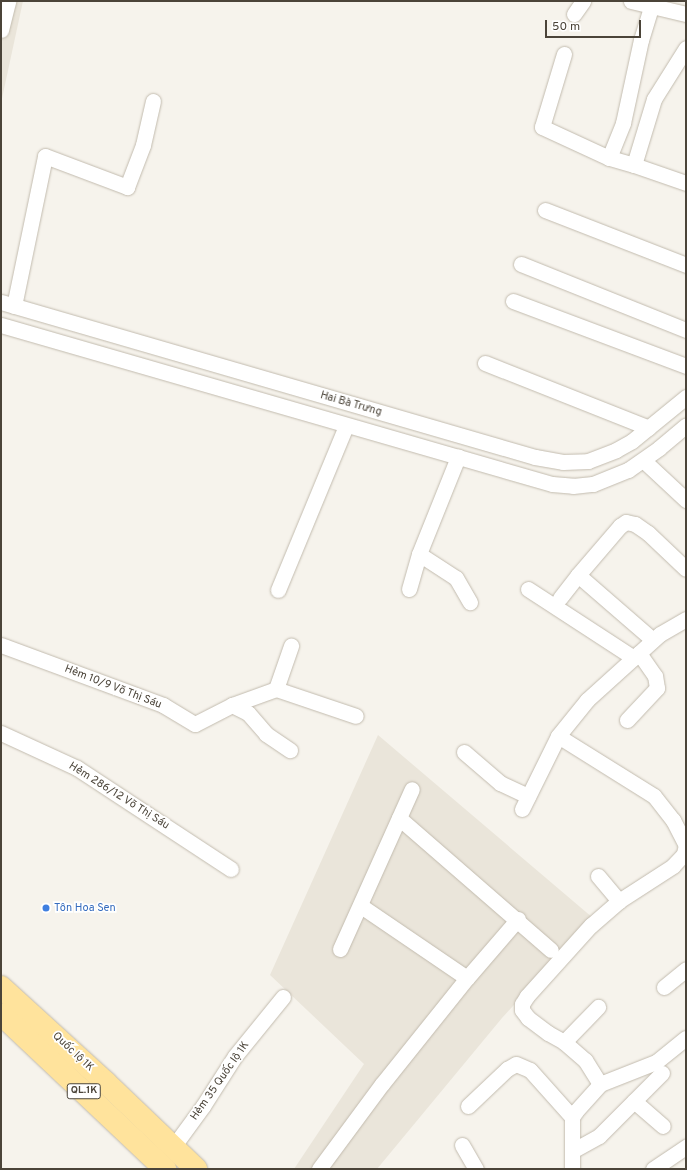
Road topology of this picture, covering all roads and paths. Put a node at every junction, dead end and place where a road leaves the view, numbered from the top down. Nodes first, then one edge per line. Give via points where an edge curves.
1 (8, 1) edge
2 (583, 1) edge
3 (631, 1) edge
4 (651, 7) junction
5 (574, 14) dead end
6 (686, 14) edge
7 (1, 30) edge
8 (686, 48) edge
9 (564, 54) dead end
10 (153, 101) dead end
11 (609, 158) junction
12 (634, 165) junction
13 (686, 184) edge
14 (545, 210) dead end
15 (521, 264) dead end
16 (686, 265) edge
17 (513, 300) dead end
18 (8, 304) edge
19 (1, 325) edge
20 (686, 330) edge
21 (485, 363) dead end
22 (686, 366) edge
23 (686, 397) edge
24 (686, 425) edge
25 (346, 426) junction
26 (649, 428) junction
27 (458, 457) junction
28 (643, 460) junction
29 (686, 500) edge
30 (420, 554) junction
31 (686, 569) edge
32 (578, 575) junction
33 (408, 589) dead end
34 (528, 589) dead end
35 (278, 590) dead end
36 (560, 598) dead end
37 (470, 602) dead end
38 (686, 619) edge
39 (653, 640) junction
40 (1, 645) edge
41 (291, 646) dead end
42 (637, 655) junction
43 (276, 689) junction
44 (232, 705) junction
45 (356, 716) dead end
46 (627, 720) dead end
47 (1, 733) edge
48 (558, 736) junction
49 (290, 750) dead end
50 (464, 752) dead end
51 (412, 790) dead end
52 (399, 818) junction
53 (232, 869) dead end
54 (598, 876) dead end
55 (619, 901) junction
56 (361, 906) junction
57 (518, 919) junction
58 (340, 949) dead end
59 (551, 950) dead end
60 (686, 969) edge
61 (467, 978) junction
62 (1, 987) edge
63 (664, 987) dead end
64 (283, 997) dead end
65 (598, 1007) dead end
66 (1, 1014) edge
67 (686, 1038) edge
68 (564, 1042) junction
69 (662, 1073) dead end
70 (600, 1084) junction
71 (634, 1101) junction
72 (468, 1106) dead end
73 (572, 1117) junction
74 (662, 1126) dead end
75 (462, 1145) dead end
76 (173, 1147) junction
77 (686, 1147) edge
78 (572, 1151) junction
79 (165, 1169) edge
80 (196, 1169) edge
81 (319, 1169) edge
82 (476, 1169) edge
83 (572, 1169) edge
84 (652, 1169) edge

1 - 7 street
2 - 5 street
3 - 4 street
4 - 6 street
4 - 11 street via 623,123
8 - 12 street via 654,99
9 - 11 street via 542,127
10 - 18 street via 143,145 127,187 45,156
11 - 12 street
12 - 13 street
14 - 16 street
15 - 20 street
17 - 22 street
18 - 26 street, Hai Bà Trưng via 535,457 563,462 588,461 605,456
19 - 25 street, Hai Bà Trưng
21 - 26 street
23 - 26 street, Hai Bà Trưng
24 - 28 street, Hai Bà Trưng
25 - 27 street, Hai Bà Trưng
25 - 35 street
27 - 28 street, Hai Bà Trưng via 537,480 573,486 593,484 612,477
27 - 30 street
28 - 29 street
30 - 33 street
30 - 37 street via 456,578
31 - 32 street via 648,533 635,524 626,522
32 - 36 street
32 - 39 street
34 - 42 street
38 - 39 street
39 - 42 street
40 - 44 street, Hẻm 10/9 Võ Thị Sáu via 163,705 195,724
41 - 43 street
42 - 46 street via 655,676 657,688
42 - 48 street via 587,700
43 - 44 street, Hẻm 10/9 Võ Thị Sáu
43 - 45 street
44 - 49 street via 248,713 266,734
47 - 53 street, Hẻm 286/12 Võ Thị Sáu via 77,768
48 - 50 street via 525,803
48 - 55 street via 654,796 673,820 686,845 684,854 673,866
51 - 52 street
52 - 56 street
52 - 57 street
54 - 55 street
55 - 68 street via 592,925 522,1004 522,1010 528,1018
56 - 58 street
56 - 61 street
57 - 59 street
57 - 61 street
60 - 63 street
61 - 81 street via 382,1084
62 - 76 main road, Quốc lộ 1K / QL.1K
64 - 76 street, Hẻm 35 Quốc lộ 1K via 235,1056
65 - 68 street
66 - 79 main road, Quốc lộ 1K / QL.1K
67 - 70 street via 656,1062
68 - 70 street via 585,1060
69 - 71 street
70 - 73 street
71 - 74 street
71 - 78 street via 599,1136
72 - 73 street via 507,1069 516,1064 530,1070
73 - 78 street
75 - 82 street
76 - 80 main road, Quốc lộ 1K / QL.1K
77 - 84 street
78 - 83 street

